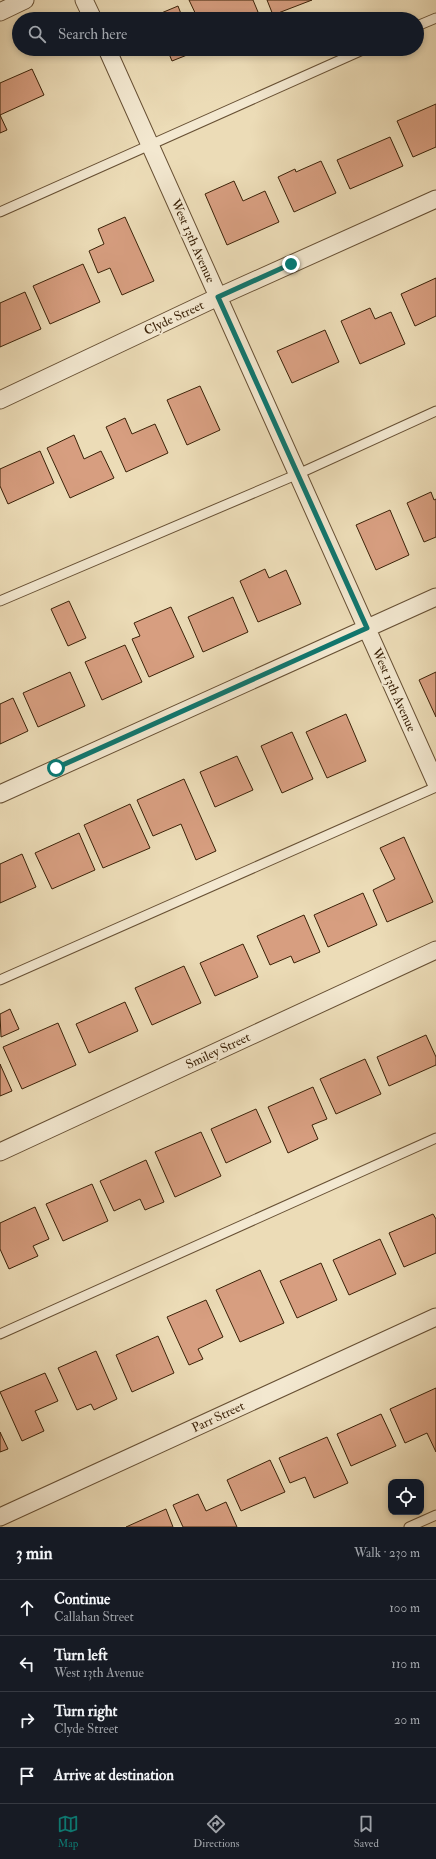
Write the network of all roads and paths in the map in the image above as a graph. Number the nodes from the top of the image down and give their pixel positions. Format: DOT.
graph roads {
  1 [pos="25,0"];
  2 [pos="84,0"];
  3 [pos="0,12"];
  4 [pos="90,12"];
  5 [pos="436,18"];
  6 [pos="424,23"];
  7 [pos="109,56"];
  8 [pos="350,56"];
  9 [pos="150,145"];
  10 [pos="436,199"];
  11 [pos="0,212"];
  12 [pos="218,297"];
  13 [pos="0,400"];
  14 [pos="436,411"];
  15 [pos="298,474"];
  16 [pos="436,597"];
  17 [pos="0,601"];
  18 [pos="367,628"];
  19 [pos="436,783"];
  20 [pos="436,787"];
  21 [pos="0,794"];
  22 [pos="436,950"];
  23 [pos="0,980"];
  24 [pos="436,1138"];
  25 [pos="0,1152"];
  26 [pos="436,1317"];
  27 [pos="0,1334"];
  28 [pos="436,1515"];
  29 [pos="0,1517"];
  30 [pos="409,1527"];
  1 -- 3 [label="street"];
  2 -- 4 [label="street"];
  5 -- 6 [label="lane"];
  7 -- 9 [label="street, West 13th Avenue"];
  8 -- 9 [label="lane"];
  9 -- 11 [label="lane"];
  9 -- 12 [label="street, West 13th Avenue"];
  10 -- 12 [label="street, Clyde Street"];
  12 -- 13 [label="street, Clyde Street"];
  12 -- 15 [label="street, West 13th Avenue"];
  14 -- 15 [label="lane"];
  15 -- 17 [label="lane"];
  15 -- 18 [label="street, West 13th Avenue"];
  16 -- 18 [label="street"];
  18 -- 19 [label="street, West 13th Avenue"];
  18 -- 21 [label="street"];
  20 -- 23 [label="lane"];
  22 -- 25 [label="street, Smiley Street"];
  24 -- 27 [label="lane"];
  26 -- 29 [label="street, Parr Street"];
  28 -- 30 [label="lane"];
}
